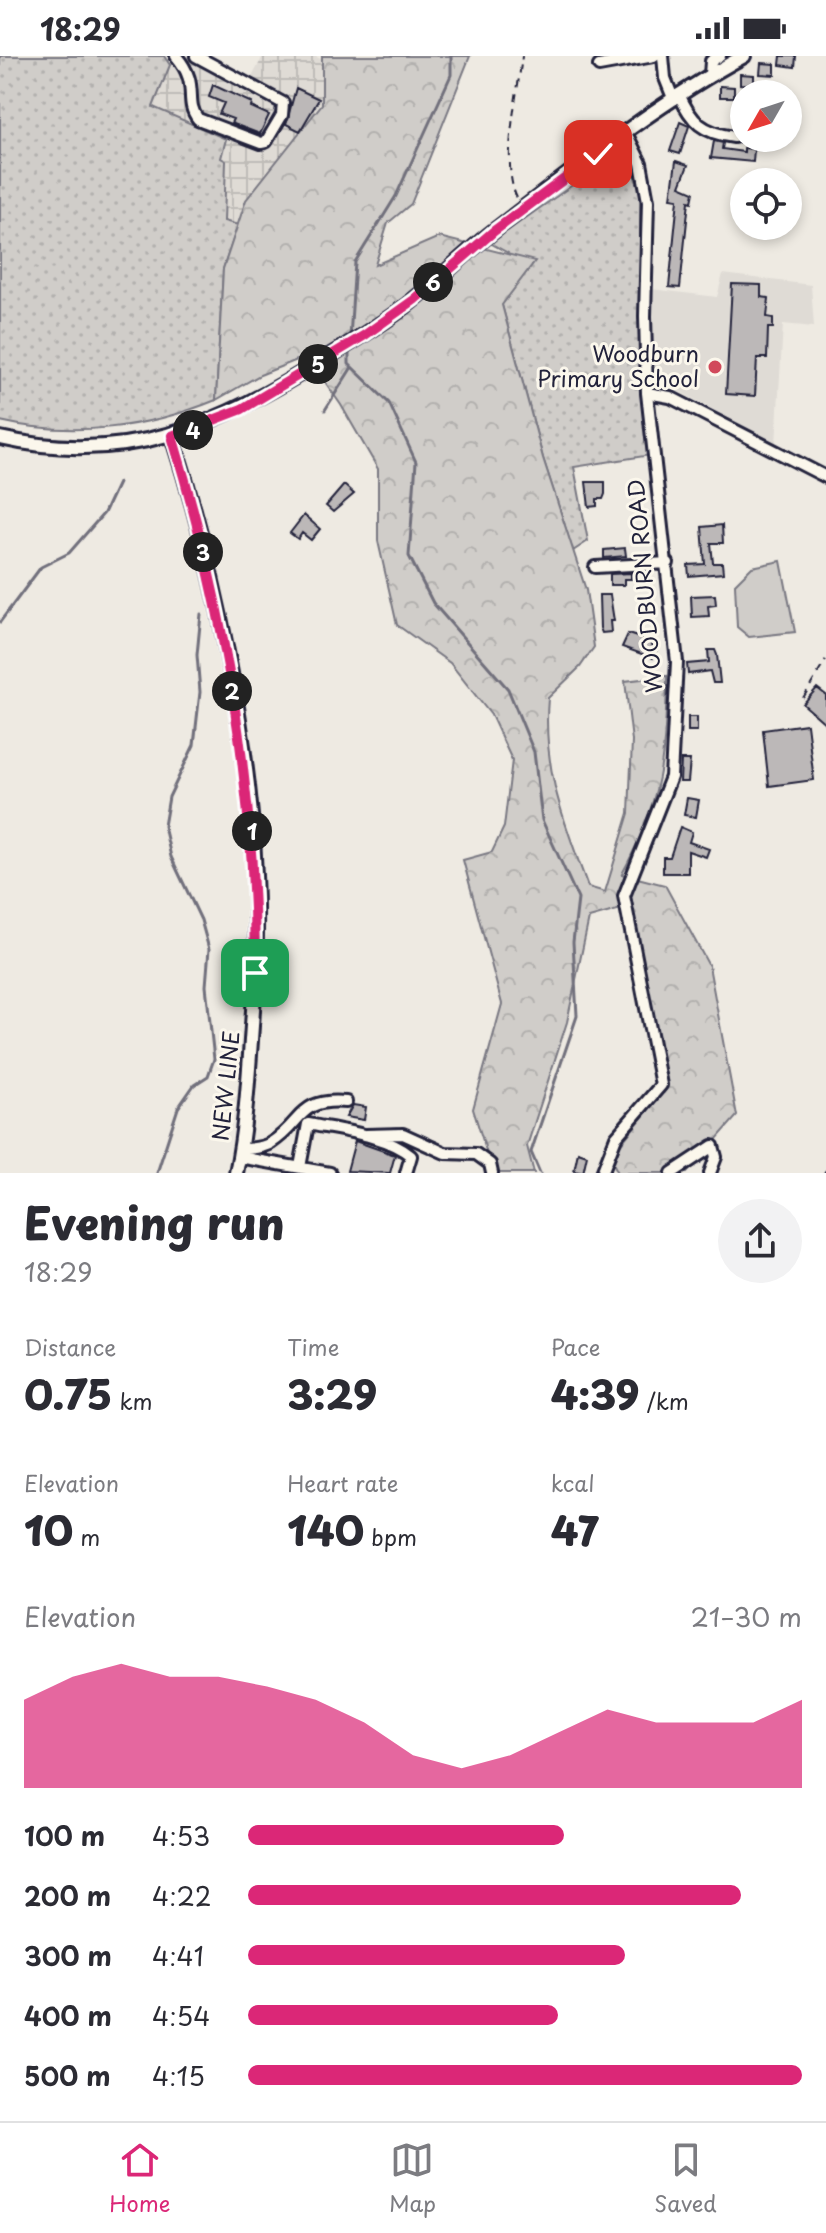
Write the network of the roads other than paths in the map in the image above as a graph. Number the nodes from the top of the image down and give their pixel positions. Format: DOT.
graph roads {
  1 [pos="176,56"];
  2 [pos="196,56"];
  3 [pos="654,56"];
  4 [pos="663,56"];
  5 [pos="720,56"];
  6 [pos="744,56"];
  7 [pos="599,66"];
  8 [pos="710,75"];
  9 [pos="676,96"];
  10 [pos="626,133"];
  11 [pos="730,136"];
  12 [pos="647,393"];
  13 [pos="172,436"];
  14 [pos="0,438"];
  15 [pos="826,477"];
  16 [pos="668,563"];
  17 [pos="595,567"];
  18 [pos="346,1102"];
  19 [pos="366,1135"];
  20 [pos="239,1153"];
  21 [pos="300,1167"];
  22 [pos="606,1171"];
  23 [pos="236,1173"];
  24 [pos="330,1173"];
  25 [pos="406,1173"];
  26 [pos="492,1173"];
  27 [pos="672,1173"];
  28 [pos="710,1173"];
  1 -- 2 [label="street"];
  3 -- 7 [label="street"];
  4 -- 9 [label="street"];
  5 -- 8 [label="street"];
  6 -- 8 [label="main road"];
  8 -- 9 [label="main road"];
  9 -- 10 [label="main road"];
  9 -- 11 [label="street"];
  10 -- 12 [label="street, WOODBURN ROAD"];
  10 -- 13 [label="main road"];
  12 -- 15 [label="street"];
  12 -- 16 [label="street, WOODBURN ROAD"];
  13 -- 14 [label="main road"];
  13 -- 20 [label="main road, NEW LINE"];
  16 -- 17 [label="street"];
  16 -- 22 [label="street, WOODBURN ROAD"];
  18 -- 20 [label="street"];
  19 -- 21 [label="street"];
  19 -- 25 [label="street"];
  19 -- 26 [label="street"];
  20 -- 21 [label="street"];
  20 -- 23 [label="main road, NEW LINE"];
  21 -- 24 [label="street"];
  27 -- 28 [label="street"];
}
